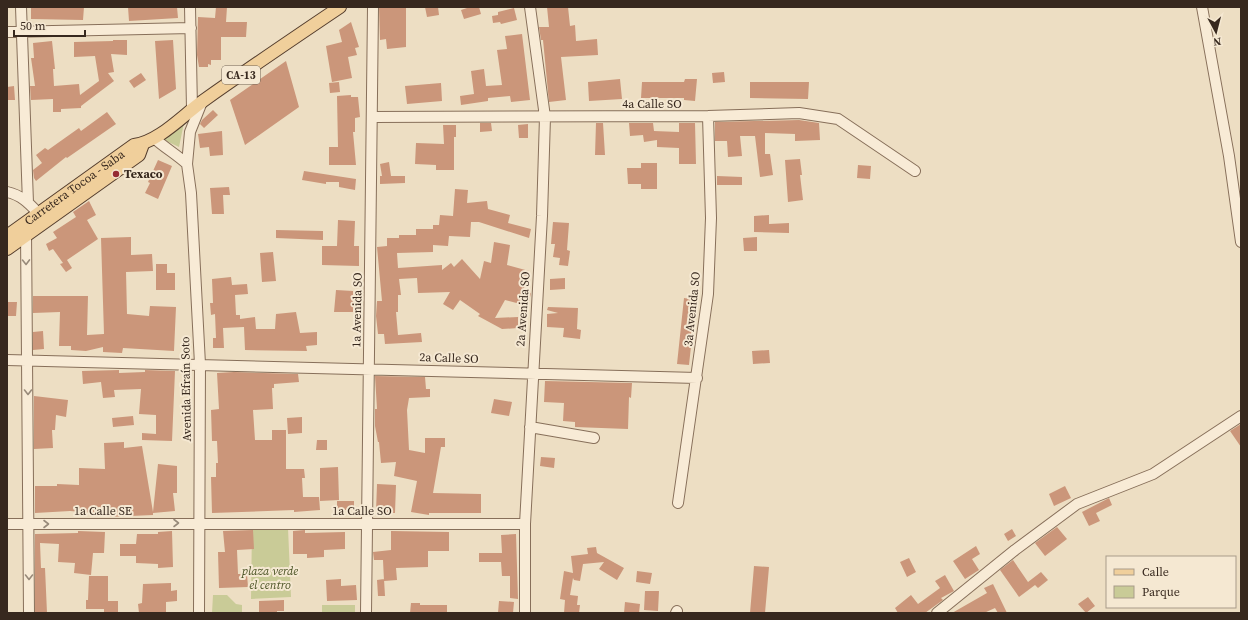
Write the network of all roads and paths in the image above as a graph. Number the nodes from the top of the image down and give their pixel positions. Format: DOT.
graph roads {
  1 [pos="21,7"];
  2 [pos="190,7"];
  3 [pos="340,7"];
  4 [pos="373,7"];
  5 [pos="530,7"];
  6 [pos="1202,7"];
  7 [pos="191,28"];
  8 [pos="21,31"];
  9 [pos="7,32"];
  10 [pos="203,101"];
  11 [pos="192,109"];
  12 [pos="708,116"];
  13 [pos="372,117"];
  14 [pos="545,117"];
  15 [pos="148,141"];
  16 [pos="187,164"];
  17 [pos="915,172"];
  18 [pos="7,192"];
  19 [pos="28,203"];
  20 [pos="38,213"];
  21 [pos="26,223"];
  22 [pos="7,236"];
  23 [pos="26,236"];
  24 [pos="1241,242"];
  25 [pos="7,249"];
  26 [pos="7,360"];
  27 [pos="28,360"];
  28 [pos="200,364"];
  29 [pos="369,369"];
  30 [pos="532,373"];
  31 [pos="697,378"];
  32 [pos="1241,416"];
  33 [pos="530,427"];
  34 [pos="594,438"];
  35 [pos="678,503"];
  36 [pos="200,523"];
  37 [pos="7,524"];
  38 [pos="29,524"];
  39 [pos="367,524"];
  40 [pos="525,524"];
  41 [pos="29,613"];
  42 [pos="199,613"];
  43 [pos="366,613"];
  44 [pos="525,613"];
  45 [pos="937,613"];
  1 -- 8 [label="street"];
  2 -- 7 [label="street"];
  3 -- 10 [label="main road, Carretera Tocoa - Saba / CA-13"];
  4 -- 13 [label="street, 1a Avenida SO"];
  5 -- 14 [label="street, 2a Avenida SO"];
  6 -- 24 [label="street"];
  7 -- 8 [label="street"];
  7 -- 11 [label="street"];
  8 -- 9 [label="street"];
  8 -- 19 [label="street"];
  10 -- 11 [label="main road, Carretera Tocoa - Saba / CA-13"];
  10 -- 16 [label="street, Avenida Efraín Soto"];
  11 -- 15 [label="main road, Carretera Tocoa - Saba / CA-13"];
  12 -- 14 [label="street, 4a Calle SO"];
  12 -- 17 [label="street, 4a Calle SO"];
  12 -- 31 [label="street, 3a Avenida SO"];
  13 -- 14 [label="street, 4a Calle SO"];
  13 -- 29 [label="street, 1a Avenida SO"];
  14 -- 30 [label="street, 2a Avenida SO"];
  15 -- 16 [label="street"];
  15 -- 20 [label="main road, Carretera Tocoa - Saba / CA-13"];
  15 -- 23 [label="main road, Carretera Tocoa - Saba / CA-13"];
  16 -- 28 [label="street, Avenida Efraín Soto"];
  18 -- 19 [label="street"];
  19 -- 20 [label="street"];
  20 -- 21 [label="main road, Carretera Tocoa - Saba / CA-13"];
  21 -- 22 [label="main road, Carretera Tocoa - Saba / CA-13"];
  21 -- 23 [label="street"];
  23 -- 25 [label="main road, Carretera Tocoa - Saba / CA-13"];
  23 -- 27 [label="street, one-way"];
  26 -- 27 [label="street, 2a Calle SO"];
  27 -- 28 [label="street, 2a Calle SO"];
  27 -- 38 [label="street, one-way"];
  28 -- 29 [label="street, 2a Calle SO"];
  28 -- 36 [label="street, Avenida Efraín Soto"];
  29 -- 30 [label="street, 2a Calle SO"];
  29 -- 39 [label="street, 1a Avenida SO"];
  30 -- 31 [label="street, 2a Calle SO"];
  30 -- 33 [label="street, 2a Avenida SO"];
  31 -- 35 [label="street, 3a Avenida SO"];
  32 -- 45 [label="street"];
  33 -- 34 [label="street"];
  33 -- 40 [label="street, 2a Avenida SO"];
  38 -- 36 [label="street, 1a Calle SE, one-way"];
  36 -- 39 [label="street, 1a Calle SO"];
  36 -- 42 [label="street, Avenida Efraín Soto"];
  37 -- 38 [label="street, 1a Calle SE"];
  38 -- 41 [label="street, one-way"];
  39 -- 40 [label="street, 1a Calle SO"];
  39 -- 43 [label="street, 1a Avenida SO"];
  40 -- 44 [label="street, 2a Avenida SO"];
}
